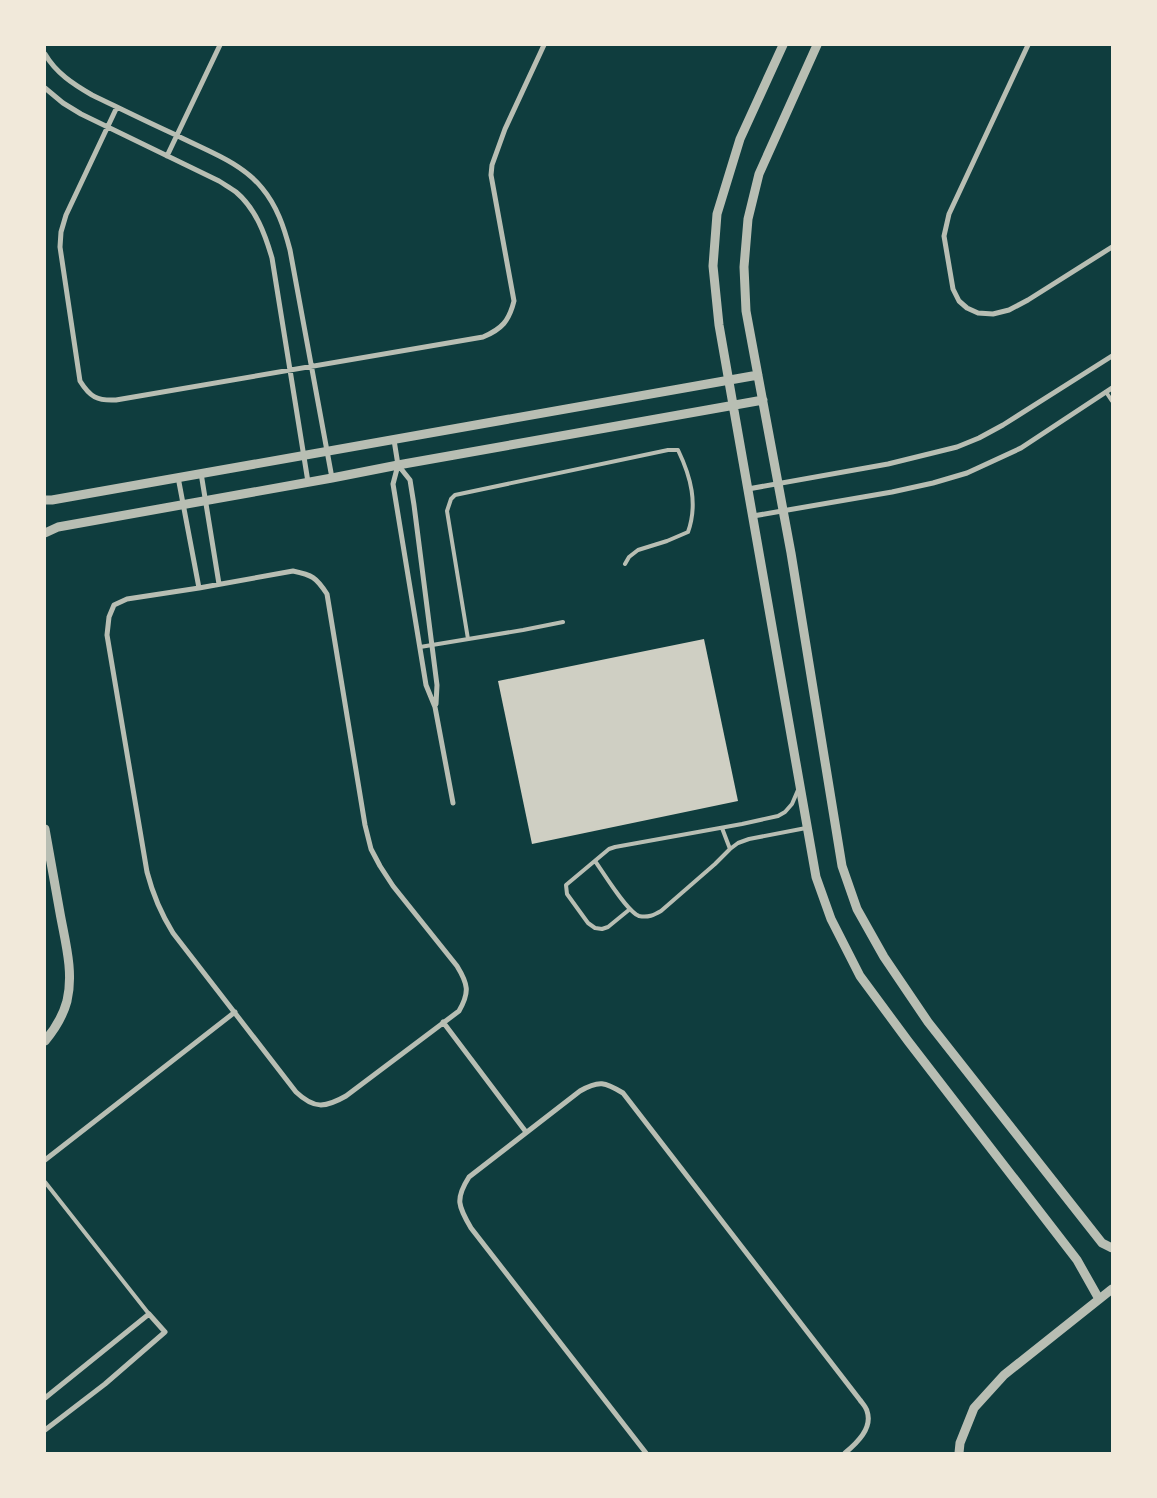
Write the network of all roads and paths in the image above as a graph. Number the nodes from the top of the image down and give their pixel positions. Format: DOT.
graph roads {
  1 [pos="220,45"];
  2 [pos="544,45"];
  3 [pos="783,45"];
  4 [pos="817,45"];
  5 [pos="1028,45"];
  6 [pos="45,54"];
  7 [pos="45,88"];
  8 [pos="117,107"];
  9 [pos="108,126"];
  10 [pos="177,136"];
  11 [pos="167,156"];
  12 [pos="1112,247"];
  13 [pos="1112,356"];
  14 [pos="311,366"];
  15 [pos="290,370"];
  16 [pos="758,375"];
  17 [pos="729,380"];
  18 [pos="1112,388"];
  19 [pos="1106,392"];
  20 [pos="763,400"];
  21 [pos="1112,401"];
  22 [pos="733,406"];
  23 [pos="394,440"];
  24 [pos="327,451"];
  25 [pos="304,455"];
  26 [pos="398,465"];
  27 [pos="201,473"];
  28 [pos="178,478"];
  29 [pos="332,478"];
  30 [pos="308,482"];
  31 [pos="778,484"];
  32 [pos="748,489"];
  33 [pos="45,500"];
  34 [pos="206,501"];
  35 [pos="183,505"];
  36 [pos="783,511"];
  37 [pos="753,516"];
  38 [pos="45,532"];
  39 [pos="625,564"];
  40 [pos="219,584"];
  41 [pos="200,588"];
  42 [pos="563,622"];
  43 [pos="468,639"];
  44 [pos="432,645"];
  45 [pos="420,647"];
  46 [pos="435,707"];
  47 [pos="800,786"];
  48 [pos="453,803"];
  49 [pos="722,828"];
  50 [pos="808,828"];
  51 [pos="45,829"];
  52 [pos="730,849"];
  53 [pos="45,861"];
  54 [pos="595,861"];
  55 [pos="53,872"];
  56 [pos="630,909"];
  57 [pos="235,1012"];
  58 [pos="443,1022"];
  59 [pos="45,1041"];
  60 [pos="526,1132"];
  61 [pos="45,1160"];
  62 [pos="45,1182"];
  63 [pos="1112,1248"];
  64 [pos="1112,1289"];
  65 [pos="1098,1299"];
  66 [pos="149,1314"];
  67 [pos="45,1398"];
  68 [pos="45,1430"];
  69 [pos="646,1453"];
  70 [pos="845,1453"];
  71 [pos="959,1453"];
  1 -- 10 [label="street"];
  2 -- 14 [label="street"];
  3 -- 17 [label="street"];
  4 -- 16 [label="street"];
  5 -- 12 [label="street"];
  6 -- 8 [label="street"];
  7 -- 9 [label="street"];
  8 -- 9 [label="street"];
  8 -- 10 [label="street"];
  9 -- 11 [label="street"];
  9 -- 15 [label="street"];
  10 -- 11 [label="street"];
  10 -- 14 [label="street"];
  11 -- 15 [label="street"];
  13 -- 31 [label="street"];
  14 -- 15 [label="street"];
  14 -- 24 [label="street"];
  15 -- 25 [label="street"];
  16 -- 17 [label="street"];
  16 -- 20 [label="street"];
  17 -- 22 [label="street"];
  17 -- 23 [label="street"];
  18 -- 19 [label="street"];
  19 -- 21 [label="lane"];
  19 -- 36 [label="street"];
  20 -- 22 [label="street"];
  20 -- 31 [label="street"];
  22 -- 26 [label="street"];
  22 -- 32 [label="street"];
  23 -- 24 [label="street"];
  23 -- 26 [label="street"];
  24 -- 25 [label="street"];
  24 -- 29 [label="street"];
  25 -- 27 [label="street"];
  25 -- 30 [label="street"];
  26 -- 29 [label="street"];
  26 -- 44 [label="street"];
  26 -- 45 [label="street"];
  27 -- 28 [label="street"];
  27 -- 34 [label="street"];
  28 -- 33 [label="street"];
  28 -- 35 [label="street"];
  29 -- 30 [label="street"];
  30 -- 34 [label="street"];
  31 -- 32 [label="street"];
  31 -- 36 [label="street"];
  32 -- 37 [label="street"];
  34 -- 35 [label="street"];
  34 -- 40 [label="street"];
  35 -- 38 [label="street"];
  35 -- 41 [label="street"];
  36 -- 37 [label="street"];
  36 -- 63 [label="street"];
  37 -- 47 [label="street"];
  39 -- 43 [label="lane"];
  40 -- 41 [label="street"];
  40 -- 58 [label="street"];
  41 -- 57 [label="street"];
  42 -- 43 [label="lane"];
  43 -- 44 [label="lane"];
  44 -- 45 [label="lane"];
  44 -- 46 [label="street"];
  45 -- 46 [label="street"];
  46 -- 48 [label="street"];
  47 -- 49 [label="lane"];
  47 -- 50 [label="street"];
  49 -- 52 [label="lane"];
  49 -- 54 [label="lane"];
  50 -- 52 [label="lane"];
  50 -- 65 [label="street"];
  51 -- 55 [label="street"];
  52 -- 56 [label="lane"];
  53 -- 55 [label="lane"];
  54 -- 56 [label="lane"];
  54 -- 56 [label="lane"];
  55 -- 59 [label="street"];
  57 -- 58 [label="street"];
  57 -- 61 [label="street"];
  58 -- 60 [label="street"];
  60 -- 69 [label="street"];
  60 -- 70 [label="street"];
  62 -- 66 [label="lane"];
  64 -- 65 [label="street"];
  65 -- 71 [label="street"];
  66 -- 67 [label="street"];
  66 -- 68 [label="street"];
}
